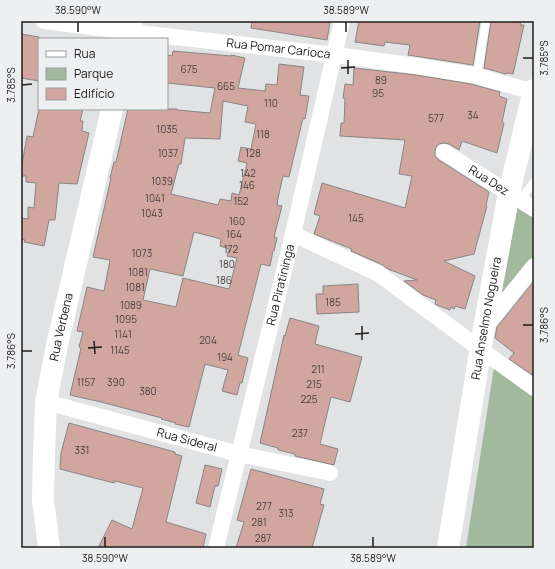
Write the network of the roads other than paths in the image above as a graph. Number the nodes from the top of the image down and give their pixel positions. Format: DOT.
graph roads {
  1 [pos="44,21"];
  2 [pos="342,21"];
  3 [pos="486,21"];
  4 [pos="130,31"];
  5 [pos="335,55"];
  6 [pos="477,76"];
  7 [pos="534,91"];
  8 [pos="112,110"];
  9 [pos="444,152"];
  10 [pos="534,182"];
  11 [pos="514,197"];
  12 [pos="534,209"];
  13 [pos="293,234"];
  14 [pos="534,266"];
  15 [pos="482,339"];
  16 [pos="534,388"];
  17 [pos="46,402"];
  18 [pos="239,454"];
  19 [pos="330,473"];
  20 [pos="49,548"];
  21 [pos="216,548"];
  22 [pos="448,548"];
  1 -- 4 [label="street, Rua Pomar Carioca"];
  2 -- 5 [label="street, Rua Piratininga"];
  3 -- 6 [label="lane"];
  4 -- 5 [label="street, Rua Pomar Carioca"];
  5 -- 6 [label="street, Rua Pomar Carioca"];
  5 -- 13 [label="street, Rua Piratininga"];
  6 -- 7 [label="street, Rua Pomar Carioca"];
  7 -- 11 [label="main road, Rua Anselmo Nogueira"];
  8 -- 17 [label="main road, Rua Verbena"];
  9 -- 11 [label="street, Rua Dez"];
  10 -- 11 [label="lane"];
  11 -- 12 [label="street, Rua Dez"];
  11 -- 15 [label="main road, Rua Anselmo Nogueira"];
  13 -- 15 [label="street"];
  13 -- 18 [label="street, Rua Piratininga"];
  14 -- 15 [label="street"];
  15 -- 16 [label="street"];
  15 -- 22 [label="main road, Rua Anselmo Nogueira"];
  17 -- 18 [label="street, Rua Sideral"];
  17 -- 20 [label="main road, Rua Verbena"];
  18 -- 19 [label="street, Rua Sideral"];
  18 -- 21 [label="street, Rua Piratininga"];
}
